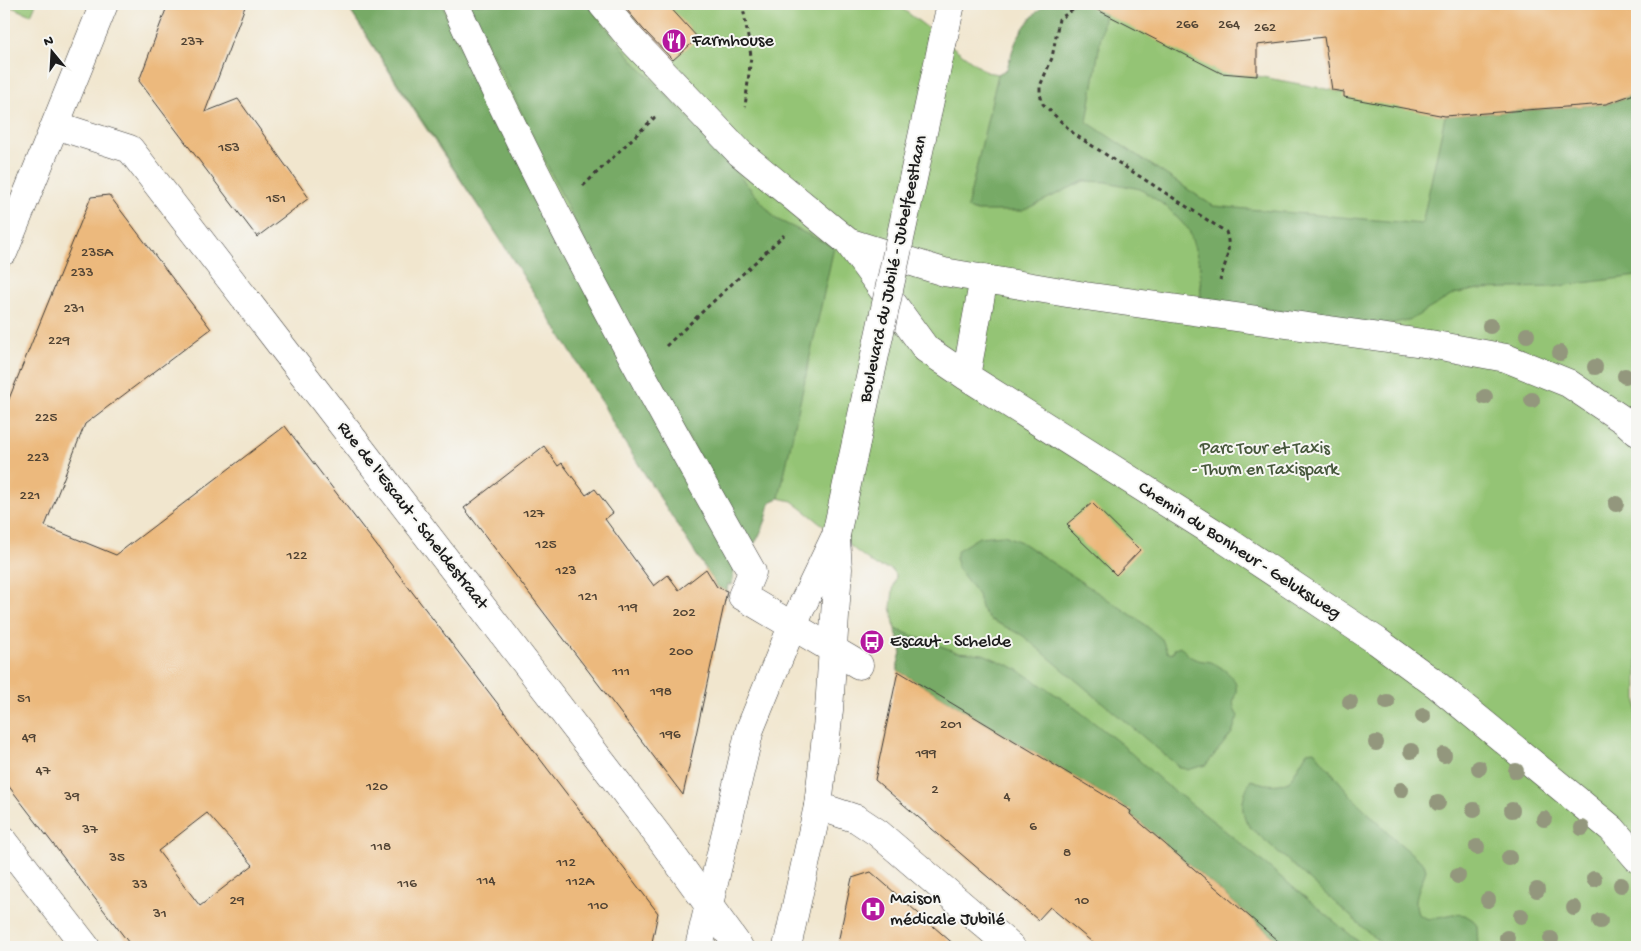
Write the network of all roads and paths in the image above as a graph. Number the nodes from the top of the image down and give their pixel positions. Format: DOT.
graph roads {
  1 [pos="104,4"];
  2 [pos="455,4"];
  3 [pos="602,4"];
  4 [pos="951,4"];
  5 [pos="1077,4"];
  6 [pos="744,5"];
  7 [pos="682,92"];
  8 [pos="55,126"];
  9 [pos="740,152"];
  10 [pos="810,211"];
  11 [pos="555,212"];
  12 [pos="848,242"];
  13 [pos="4,251"];
  14 [pos="984,278"];
  15 [pos="1213,315"];
  16 [pos="640,370"];
  17 [pos="966,376"];
  18 [pos="1637,432"];
  19 [pos="836,535"];
  20 [pos="793,626"];
  21 [pos="833,650"];
  22 [pos="859,664"];
  23 [pos="818,806"];
  24 [pos="4,841"];
  25 [pos="1637,858"];
  26 [pos="709,906"];
  27 [pos="86,947"];
  28 [pos="699,947"];
  29 [pos="739,947"];
  30 [pos="787,947"];
  31 [pos="1011,947"];
  1 -- 8 [label="street"];
  2 -- 11 [label="street"];
  3 -- 7 [label="street"];
  4 -- 19 [label="street, Boulevard du Jubilé - Jubelfeestlaan, bridge"];
  5 -- 15 [label="path"];
  6 -- 9 [label="path"];
  7 -- 9 [label="street"];
  7 -- 11 [label="path"];
  8 -- 13 [label="street"];
  8 -- 26 [label="street, Rue de l'Escaut - Scheldestraat"];
  9 -- 10 [label="street"];
  10 -- 12 [label="street"];
  10 -- 16 [label="path"];
  11 -- 16 [label="street"];
  12 -- 14 [label="street"];
  12 -- 17 [label="street, Chemin du Bonheur - Geluksweg"];
  14 -- 15 [label="street"];
  14 -- 17 [label="street"];
  15 -- 18 [label="street"];
  16 -- 20 [label="street"];
  17 -- 25 [label="street, Chemin du Bonheur - Geluksweg"];
  19 -- 20 [label="street, Boulevard du Jubilé - Jubelfeestlaan"];
  19 -- 21 [label="street, Boulevard du Jubilé - Jubelfeestlaan"];
  20 -- 21 [label="street"];
  20 -- 26 [label="street, Boulevard du Jubilé - Jubelfeestlaan"];
  21 -- 22 [label="street"];
  21 -- 23 [label="street, Boulevard du Jubilé - Jubelfeestlaan"];
  23 -- 30 [label="street, Boulevard du Jubilé - Jubelfeestlaan"];
  23 -- 31 [label="street"];
  24 -- 27 [label="street"];
  26 -- 28 [label="street, Boulevard du Jubilé - Jubelfeestlaan"];
  26 -- 29 [label="street, Rue de l'Escaut - Scheldestraat"];
}
